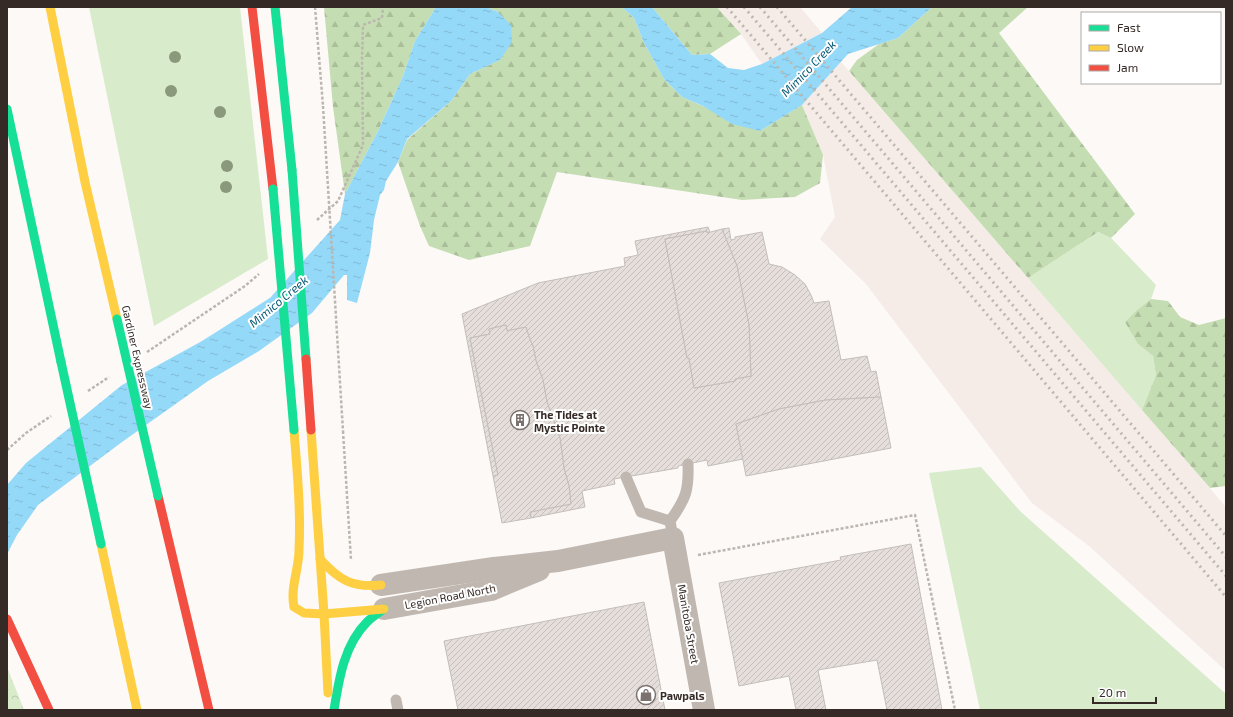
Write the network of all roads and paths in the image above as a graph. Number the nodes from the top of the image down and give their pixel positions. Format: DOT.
graph roads {
  1 [pos="50,7"];
  2 [pos="252,7"];
  3 [pos="275,7"];
  4 [pos="315,7"];
  5 [pos="383,7"];
  6 [pos="7,109"];
  7 [pos="315,222"];
  8 [pos="263,270"];
  9 [pos="142,355"];
  10 [pos="110,377"];
  11 [pos="84,394"];
  12 [pos="52,416"];
  13 [pos="7,450"];
  14 [pos="688,464"];
  15 [pos="626,477"];
  16 [pos="672,529"];
  17 [pos="698,555"];
  18 [pos="320,560"];
  19 [pos="558,561"];
  20 [pos="351,566"];
  21 [pos="381,585"];
  22 [pos="384,609"];
  23 [pos="324,614"];
  24 [pos="7,619"];
  25 [pos="49,710"];
  26 [pos="137,710"];
  27 [pos="209,710"];
  28 [pos="329,710"];
  29 [pos="334,710"];
  30 [pos="704,710"];
  31 [pos="955,710"];
  1 -- 27 [label="main road, Gardiner Expressway, bridge"];
  2 -- 23 [label="main road, bridge"];
  3 -- 18 [label="main road, bridge"];
  4 -- 20 [label="path, bridge"];
  5 -- 7 [label="path"];
  6 -- 26 [label="main road, bridge"];
  8 -- 9 [label="path"];
  10 -- 11 [label="path"];
  12 -- 13 [label="path"];
  14 -- 16 [label="lane"];
  15 -- 16 [label="lane"];
  16 -- 19 [label="street, Legion Road North"];
  16 -- 30 [label="street, Manitoba Street"];
  17 -- 31 [label="path"];
  18 -- 21 [label="main road"];
  18 -- 23 [label="main road"];
  19 -- 21 [label="street, Legion Road North"];
  19 -- 22 [label="street, Legion Road North"];
  22 -- 23 [label="main road"];
  22 -- 29 [label="main road"];
  23 -- 28 [label="main road"];
  24 -- 25 [label="main road"];
}
